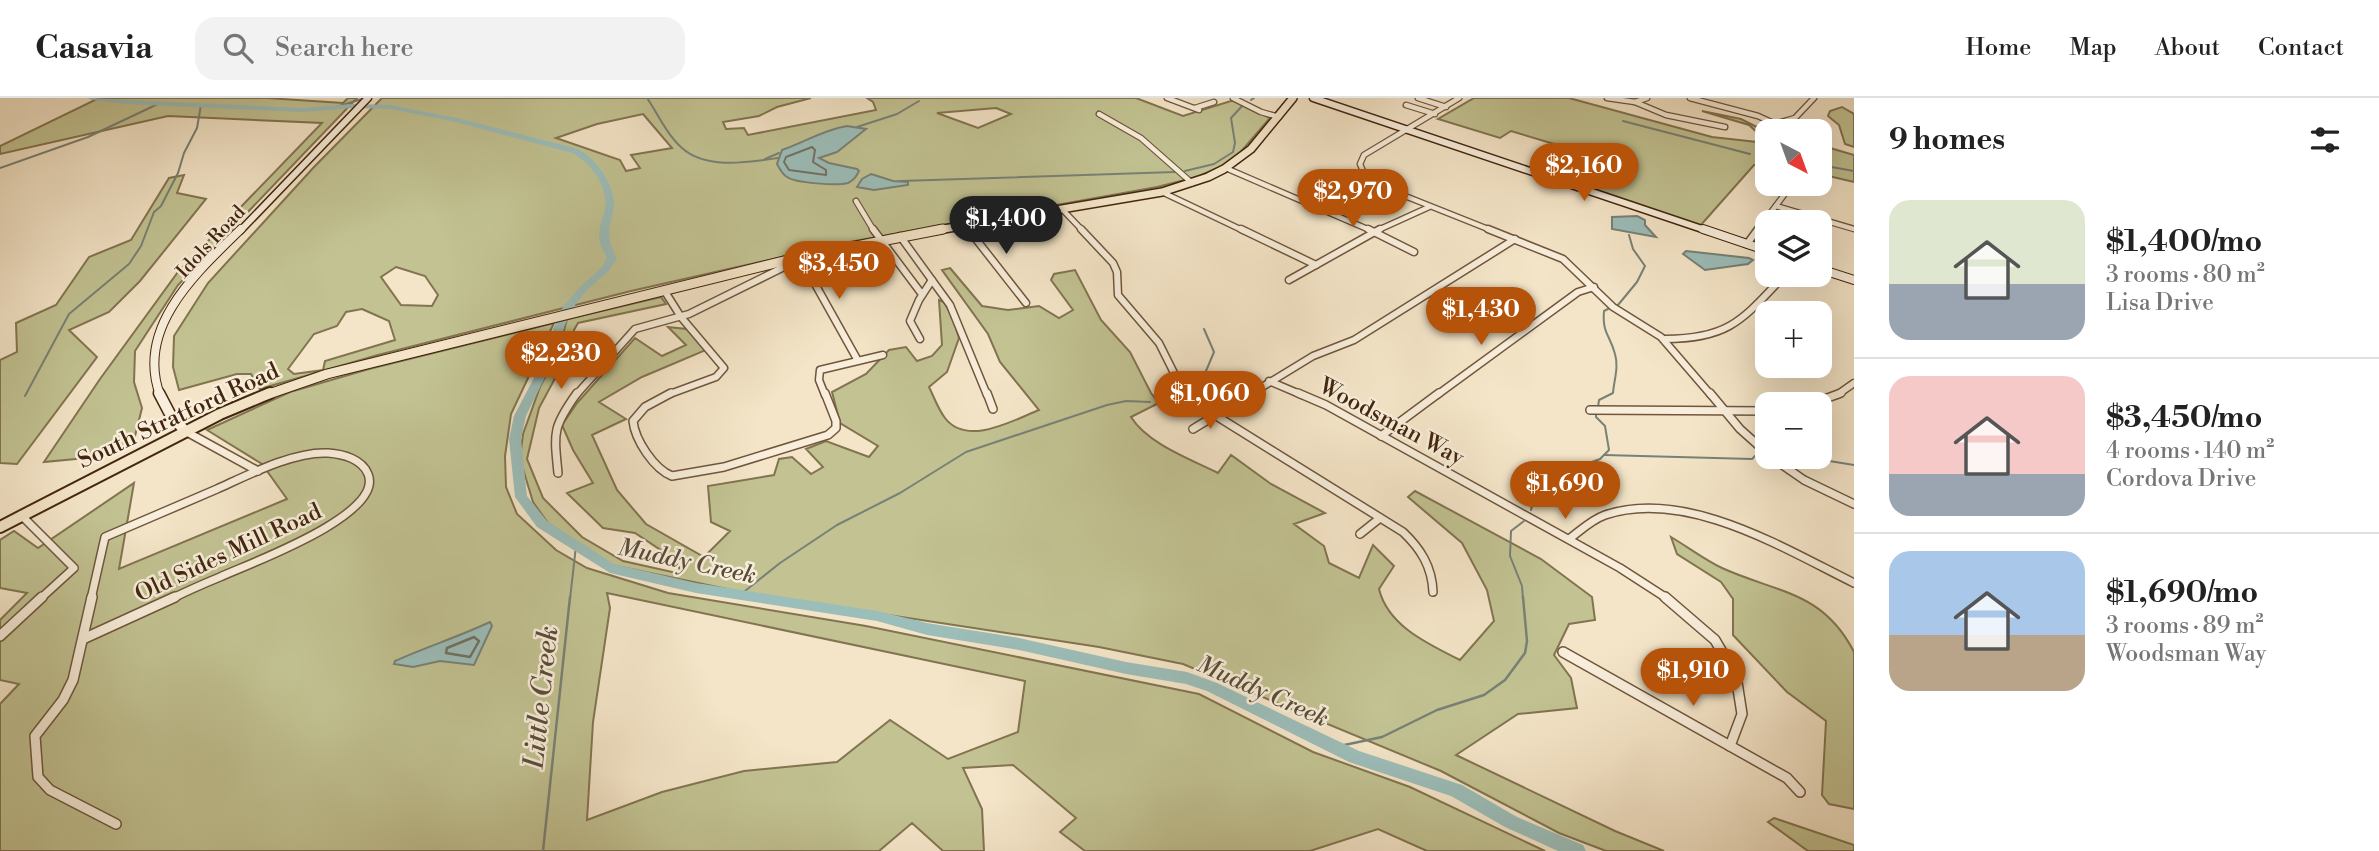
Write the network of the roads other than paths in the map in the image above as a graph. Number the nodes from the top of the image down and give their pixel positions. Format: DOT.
graph roads {
  1 [pos="368,98"];
  2 [pos="1167,98"];
  3 [pos="1233,98"];
  4 [pos="1293,98"];
  5 [pos="1306,98"];
  6 [pos="1313,98"];
  7 [pos="1418,98"];
  8 [pos="1459,98"];
  9 [pos="1606,98"];
  10 [pos="1647,98"];
  11 [pos="1690,98"];
  12 [pos="1814,98"];
  13 [pos="1176,99"];
  14 [pos="1214,102"];
  15 [pos="1635,102"];
  16 [pos="1406,105"];
  17 [pos="1446,107"];
  18 [pos="1099,114"];
  19 [pos="1435,114"];
  20 [pos="1279,117"];
  21 [pos="1764,119"];
  22 [pos="1792,119"];
  23 [pos="1377,120"];
  24 [pos="1725,127"];
  25 [pos="1409,130"];
  26 [pos="1228,169"];
  27 [pos="1192,183"];
  28 [pos="1162,192"];
  29 [pos="1783,196"];
  30 [pos="856,201"];
  31 [pos="1429,206"];
  32 [pos="1776,206"];
  33 [pos="1062,209"];
  34 [pos="965,226"];
  35 [pos="1854,229"];
  36 [pos="1374,232"];
  37 [pos="900,236"];
  38 [pos="1516,239"];
  39 [pos="879,240"];
  40 [pos="1748,244"];
  41 [pos="1755,246"];
  42 [pos="1414,252"];
  43 [pos="800,257"];
  44 [pos="1316,265"];
  45 [pos="782,268"];
  46 [pos="1832,273"];
  47 [pos="932,280"];
  48 [pos="1289,280"];
  49 [pos="1854,281"];
  50 [pos="1594,287"];
  51 [pos="1773,287"];
  52 [pos="664,290"];
  53 [pos="921,293"];
  54 [pos="1026,303"];
  55 [pos="681,317"];
  56 [pos="920,339"];
  57 [pos="1665,340"];
  58 [pos="883,355"];
  59 [pos="857,359"];
  60 [pos="1269,381"];
  61 [pos="1854,383"];
  62 [pos="1832,397"];
  63 [pos="993,409"];
  64 [pos="1590,410"];
  65 [pos="1725,411"];
  66 [pos="1755,411"];
  67 [pos="1213,416"];
  68 [pos="1193,429"];
  69 [pos="185,431"];
  70 [pos="1381,436"];
  71 [pos="1755,445"];
  72 [pos="1789,469"];
  73 [pos="258,471"];
  74 [pos="558,473"];
  75 [pos="1854,504"];
  76 [pos="20,515"];
  77 [pos="1380,518"];
  78 [pos="0,527"];
  79 [pos="1360,534"];
  80 [pos="1569,539"];
  81 [pos="1854,583"];
  82 [pos="1433,592"];
  83 [pos="0,636"];
  84 [pos="83,639"];
  85 [pos="1563,652"];
  86 [pos="1730,746"];
  87 [pos="1800,792"];
  88 [pos="116,824"];
  1 -- 69 [label="main road, Idols Road"];
  2 -- 13 [label="street"];
  3 -- 20 [label="street"];
  4 -- 20 [label="main road, South Stratford Road"];
  5 -- 23 [label="main road"];
  6 -- 23 [label="main road"];
  7 -- 17 [label="street"];
  8 -- 17 [label="street"];
  9 -- 15 [label="street"];
  10 -- 15 [label="street"];
  11 -- 21 [label="street"];
  12 -- 22 [label="street"];
  13 -- 14 [label="street"];
  15 -- 24 [label="street"];
  16 -- 19 [label="street"];
  17 -- 19 [label="street"];
  18 -- 27 [label="street"];
  19 -- 25 [label="street"];
  20 -- 26 [label="main road, South Stratford Road"];
  23 -- 25 [label="main road"];
  25 -- 31 [label="street"];
  25 -- 40 [label="main road"];
  26 -- 27 [label="main road, South Stratford Road"];
  26 -- 36 [label="street"];
  27 -- 28 [label="main road, South Stratford Road"];
  28 -- 33 [label="main road, South Stratford Road"];
  28 -- 44 [label="street"];
  29 -- 32 [label="street"];
  30 -- 39 [label="street"];
  31 -- 36 [label="street"];
  31 -- 38 [label="street"];
  32 -- 35 [label="street"];
  32 -- 40 [label="street"];
  33 -- 34 [label="main road, South Stratford Road"];
  33 -- 67 [label="street"];
  34 -- 37 [label="main road, South Stratford Road"];
  34 -- 54 [label="street"];
  36 -- 42 [label="street"];
  36 -- 44 [label="street"];
  37 -- 39 [label="main road, South Stratford Road"];
  37 -- 47 [label="street"];
  38 -- 50 [label="street"];
  38 -- 60 [label="street"];
  39 -- 43 [label="main road, South Stratford Road"];
  39 -- 53 [label="street"];
  40 -- 41 [label="main road"];
  43 -- 52 [label="main road, South Stratford Road"];
  43 -- 59 [label="street"];
  44 -- 48 [label="street"];
  45 -- 55 [label="street"];
  46 -- 49 [label="main road"];
  47 -- 53 [label="street"];
  47 -- 63 [label="street"];
  50 -- 57 [label="street"];
  50 -- 70 [label="street"];
  51 -- 57 [label="street"];
  52 -- 55 [label="street"];
  52 -- 69 [label="main road, South Stratford Road"];
  53 -- 56 [label="street"];
  55 -- 59 [label="street"];
  55 -- 74 [label="street"];
  57 -- 65 [label="street"];
  58 -- 59 [label="street"];
  60 -- 67 [label="street"];
  60 -- 70 [label="street, Woodsman Way"];
  61 -- 62 [label="street"];
  64 -- 65 [label="street"];
  65 -- 66 [label="street"];
  65 -- 71 [label="street"];
  67 -- 68 [label="street"];
  67 -- 77 [label="street"];
  69 -- 73 [label="street"];
  69 -- 76 [label="main road, South Stratford Road"];
  70 -- 80 [label="street, Woodsman Way"];
  72 -- 75 [label="street"];
  73 -- 84 [label="street, Old Sides Mill Road"];
  73 -- 84 [label="street, Old Sides Mill Road"];
  76 -- 78 [label="main road, South Stratford Road"];
  76 -- 83 [label="street"];
  77 -- 79 [label="street"];
  77 -- 82 [label="street"];
  80 -- 81 [label="street"];
  80 -- 86 [label="street, Woodsman Way"];
  84 -- 88 [label="street"];
  85 -- 86 [label="street"];
  86 -- 87 [label="street"];
}
